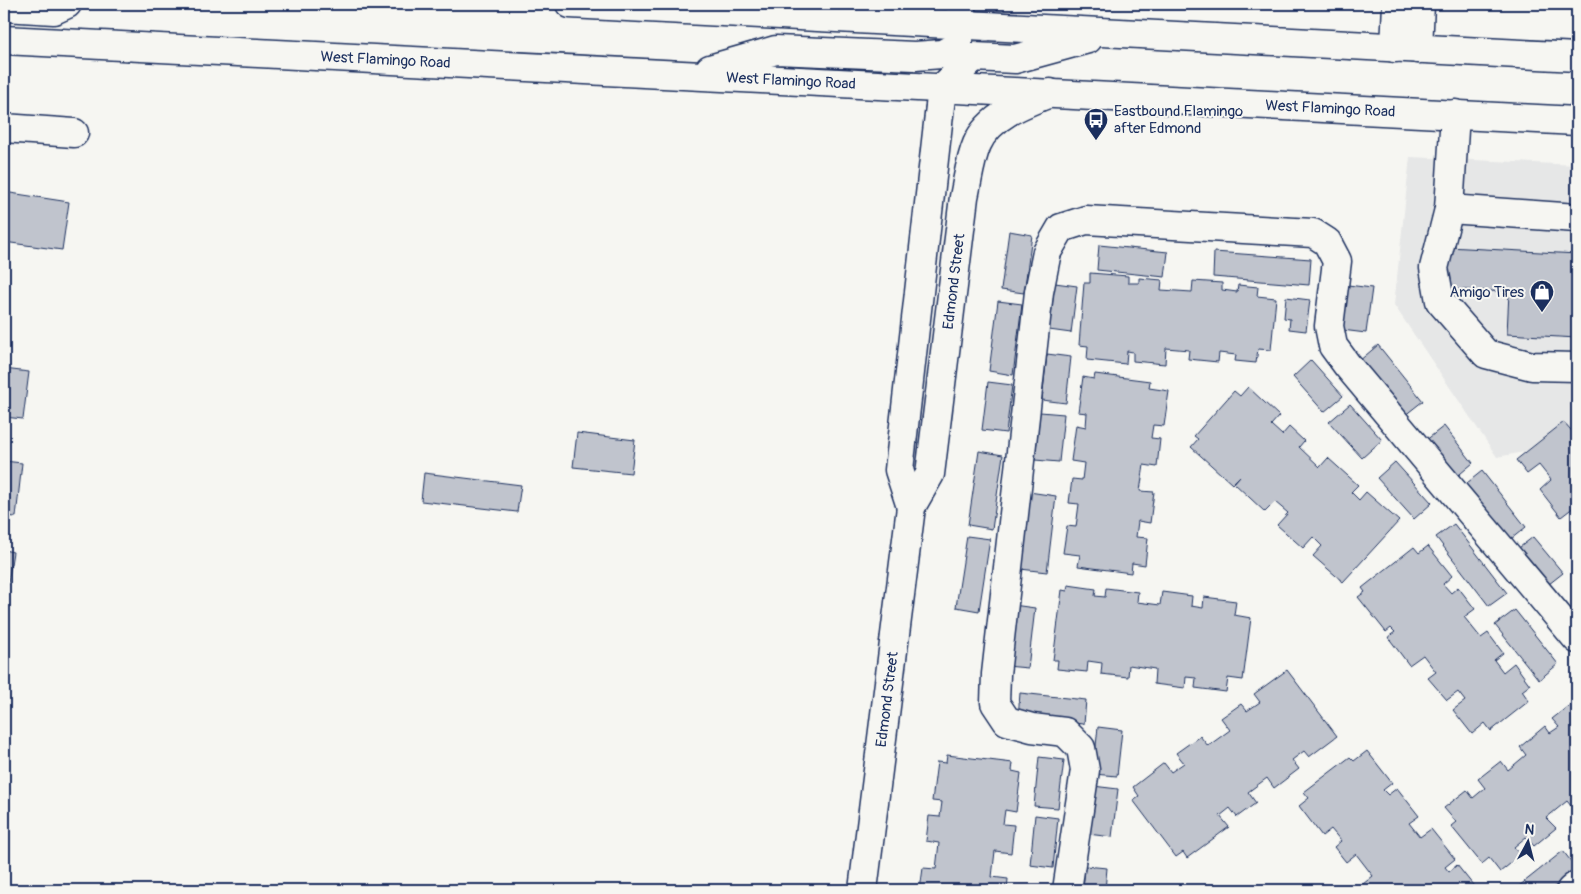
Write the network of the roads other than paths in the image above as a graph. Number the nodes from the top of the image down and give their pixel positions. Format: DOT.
graph roads {
  1 [pos="68,4"];
  2 [pos="570,4"];
  3 [pos="1397,4"];
  4 [pos="1420,4"];
  5 [pos="4,7"];
  6 [pos="961,14"];
  7 [pos="1112,33"];
  8 [pos="4,40"];
  9 [pos="1406,49"];
  10 [pos="1577,58"];
  11 [pos="689,75"];
  12 [pos="942,88"];
  13 [pos="1050,94"];
  14 [pos="1577,106"];
  15 [pos="1455,114"];
  16 [pos="1521,118"];
  17 [pos="1577,121"];
  18 [pos="4,128"];
  19 [pos="74,134"];
  20 [pos="1449,209"];
  21 [pos="1577,218"];
  22 [pos="1577,367"];
  23 [pos="911,507"];
  24 [pos="1577,639"];
  25 [pos="1577,885"];
  26 [pos="863,890"];
  27 [pos="1067,890"];
  28 [pos="1571,890"];
  1 -- 5 [label="main road"];
  2 -- 6 [label="main road"];
  3 -- 9 [label="main road"];
  4 -- 9 [label="main road"];
  6 -- 7 [label="main road"];
  6 -- 11 [label="main road"];
  7 -- 9 [label="main road"];
  7 -- 12 [label="main road"];
  8 -- 11 [label="main road, West Flamingo Road"];
  9 -- 10 [label="main road"];
  11 -- 12 [label="main road, West Flamingo Road"];
  12 -- 13 [label="main road, West Flamingo Road"];
  12 -- 23 [label="main road, Edmond Street"];
  13 -- 15 [label="main road, West Flamingo Road"];
  13 -- 23 [label="main road, Edmond Street"];
  14 -- 16 [label="main road"];
  15 -- 16 [label="main road, West Flamingo Road"];
  15 -- 20 [label="main road"];
  16 -- 17 [label="main road, West Flamingo Road"];
  18 -- 19 [label="main road"];
  20 -- 21 [label="main road"];
  20 -- 22 [label="main road"];
  23 -- 26 [label="main road, Edmond Street"];
  24 -- 27 [label="main road"];
  25 -- 28 [label="main road"];
}
